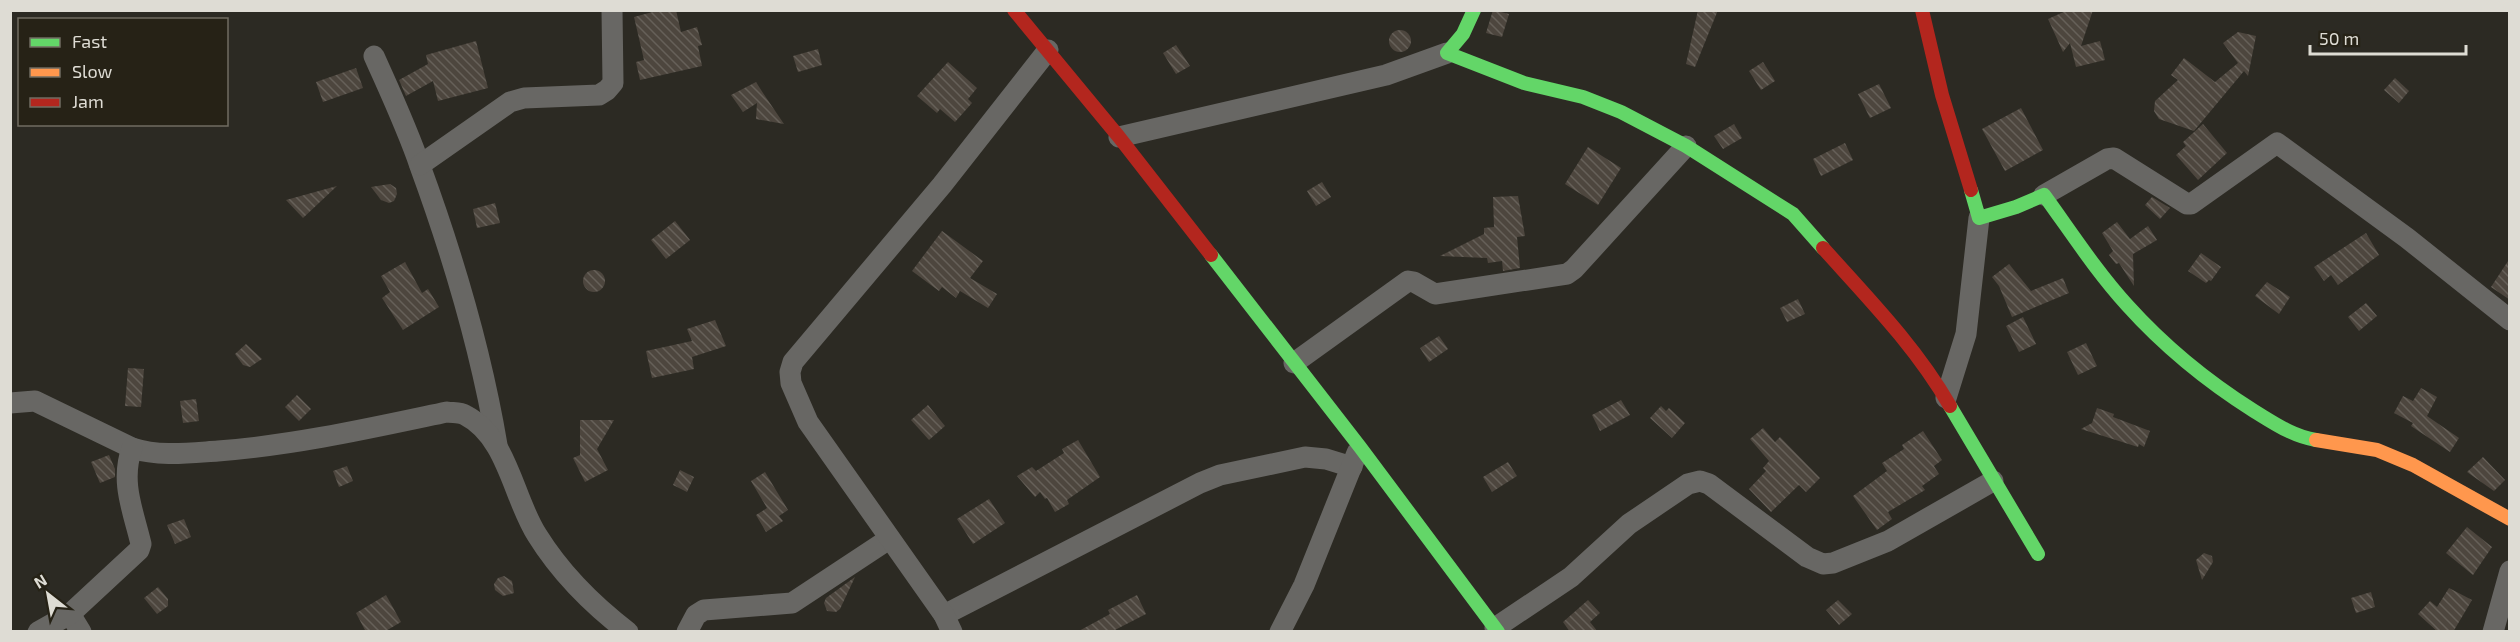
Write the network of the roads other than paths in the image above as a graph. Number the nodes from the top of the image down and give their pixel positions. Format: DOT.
graph roads {
  1 [pos="612,10"];
  2 [pos="1014,10"];
  3 [pos="1474,10"];
  4 [pos="1922,10"];
  5 [pos="1048,50"];
  6 [pos="1447,53"];
  7 [pos="374,56"];
  8 [pos="1119,137"];
  9 [pos="1686,146"];
  10 [pos="420,165"];
  11 [pos="2044,195"];
  12 [pos="1980,218"];
  13 [pos="2510,320"];
  14 [pos="1294,363"];
  15 [pos="1946,398"];
  16 [pos="10,403"];
  17 [pos="132,448"];
  18 [pos="498,448"];
  19 [pos="1356,457"];
  20 [pos="1993,482"];
  21 [pos="2510,519"];
  22 [pos="889,539"];
  23 [pos="2038,555"];
  24 [pos="2510,571"];
  25 [pos="75,623"];
  26 [pos="948,623"];
  27 [pos="1496,630"];
  28 [pos="38,632"];
  29 [pos="628,632"];
  30 [pos="687,632"];
  31 [pos="1280,632"];
  32 [pos="2493,632"];
  1 -- 10 [label="street"];
  2 -- 5 [label="street"];
  3 -- 6 [label="street"];
  4 -- 12 [label="street"];
  5 -- 8 [label="street"];
  5 -- 22 [label="street"];
  6 -- 8 [label="street"];
  6 -- 9 [label="street"];
  7 -- 10 [label="street"];
  8 -- 14 [label="street"];
  9 -- 14 [label="street"];
  9 -- 15 [label="street"];
  10 -- 18 [label="street"];
  11 -- 12 [label="street"];
  11 -- 13 [label="street"];
  11 -- 21 [label="street"];
  12 -- 15 [label="street"];
  14 -- 19 [label="street"];
  15 -- 20 [label="street"];
  16 -- 17 [label="street"];
  17 -- 18 [label="street"];
  17 -- 25 [label="street"];
  18 -- 29 [label="street"];
  19 -- 26 [label="street"];
  19 -- 27 [label="street"];
  19 -- 31 [label="street"];
  20 -- 23 [label="street"];
  20 -- 27 [label="street"];
  22 -- 26 [label="street"];
  22 -- 30 [label="street"];
  24 -- 32 [label="street"];
  25 -- 28 [label="street"];
}
